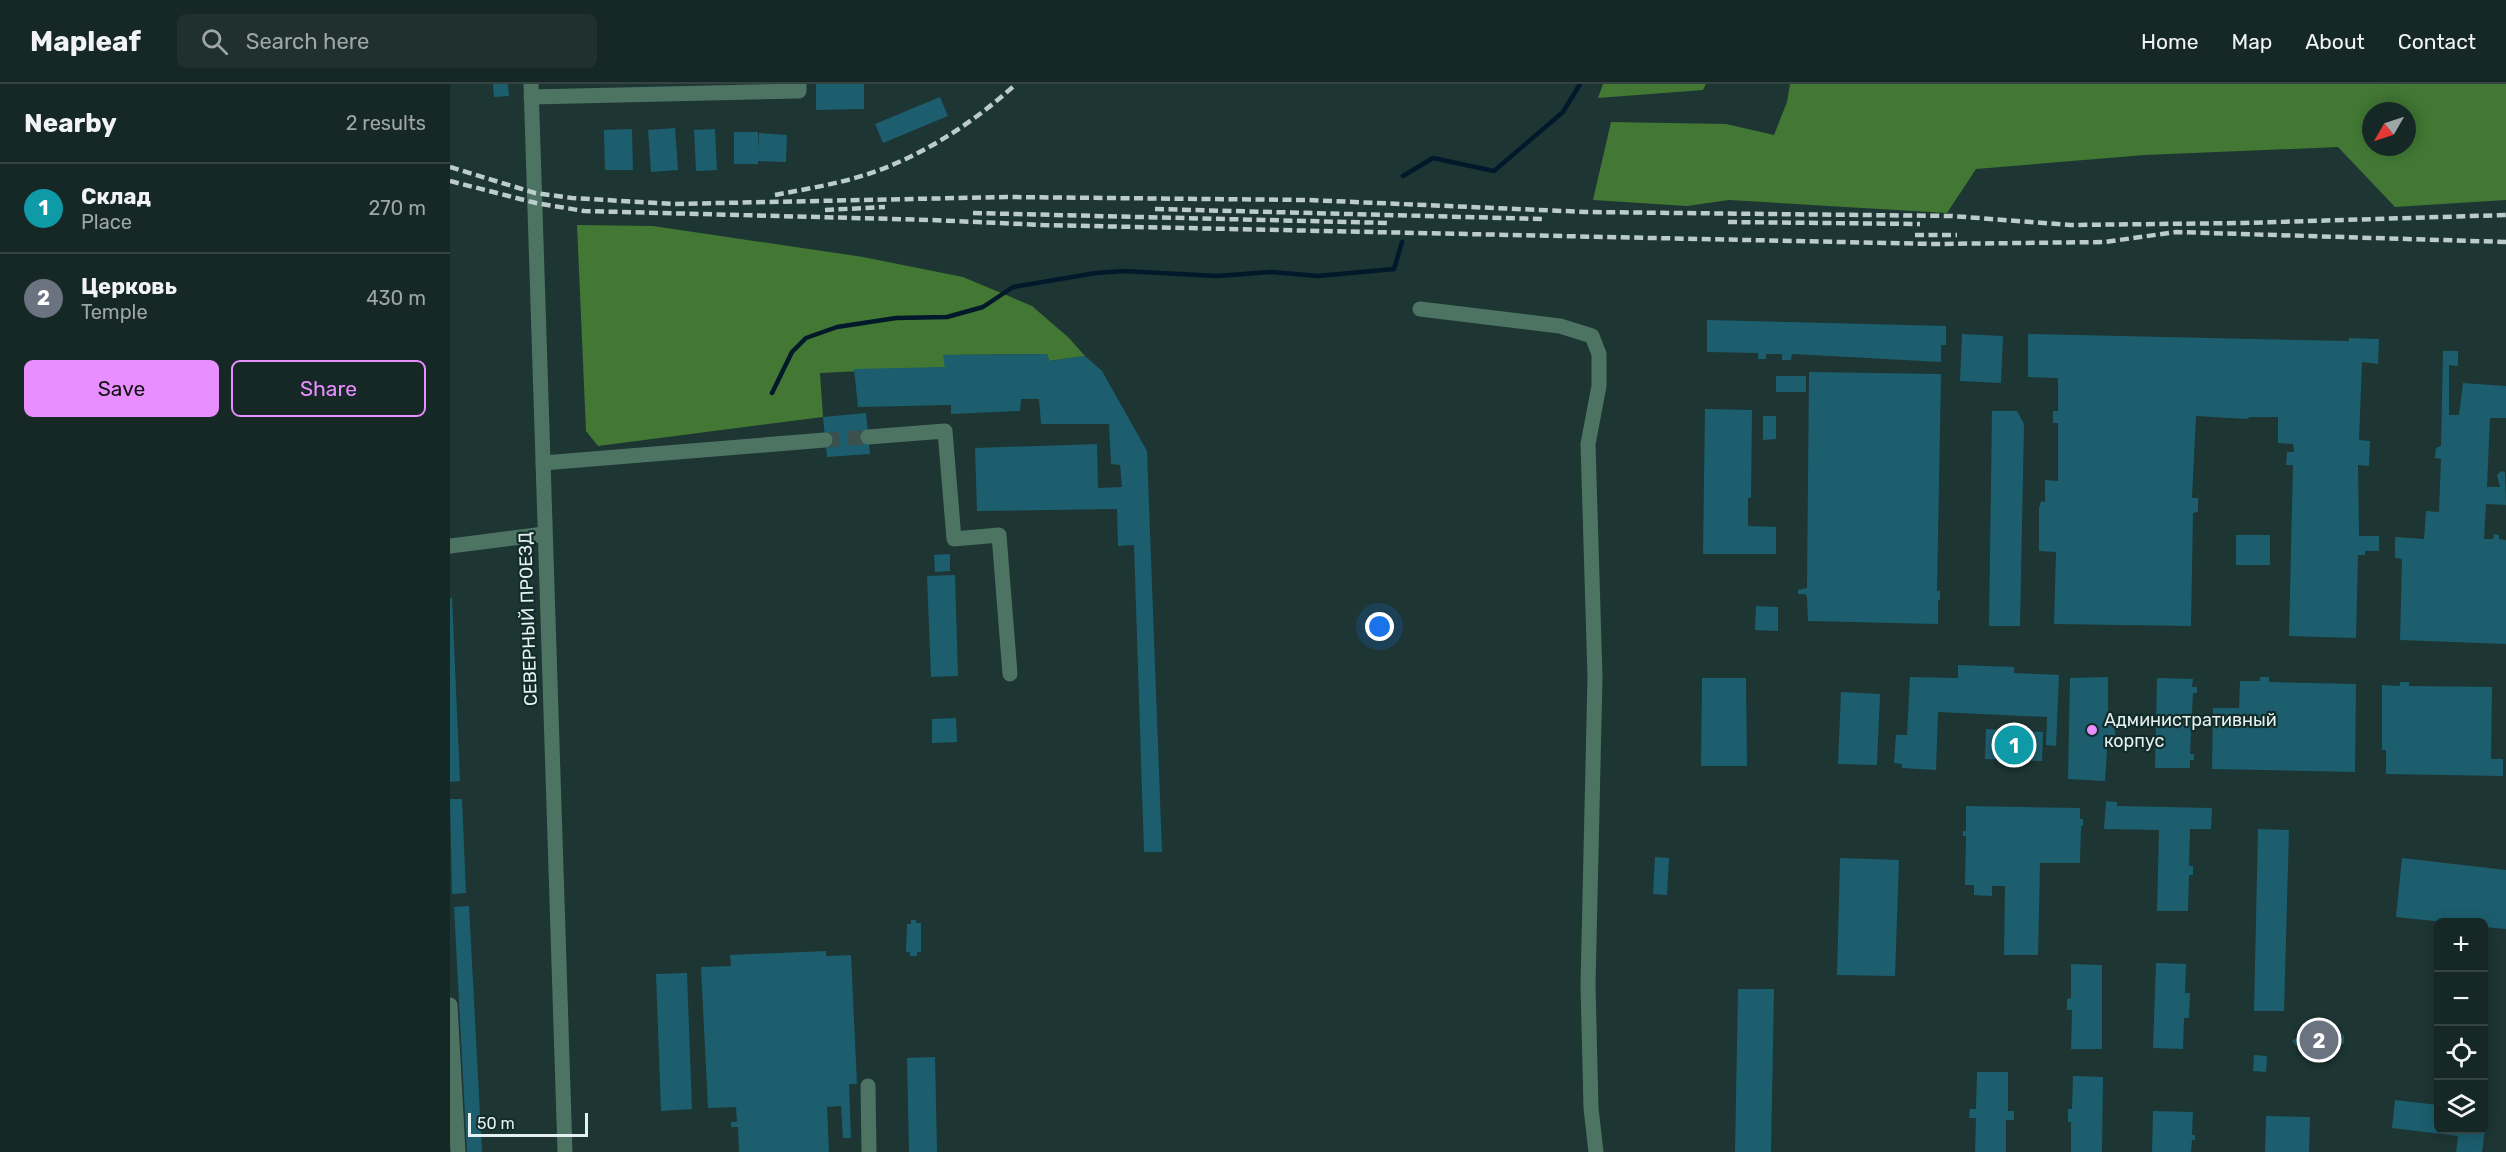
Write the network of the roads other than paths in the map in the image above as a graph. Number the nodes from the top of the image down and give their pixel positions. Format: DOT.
graph roads {
  1 [pos="799,84"];
  2 [pos="531,90"];
  3 [pos="1420,309"];
  4 [pos="868,437"];
  5 [pos="825,440"];
  6 [pos="543,463"];
  7 [pos="544,534"];
  8 [pos="450,546"];
  9 [pos="1010,674"];
  10 [pos="450,1005"];
  11 [pos="868,1086"];
  12 [pos="458,1152"];
  13 [pos="565,1152"];
  14 [pos="869,1152"];
  15 [pos="1596,1152"];
  1 -- 2 [label="street"];
  2 -- 6 [label="street, СЕВЕРНЫЙ ПРОЕЗД"];
  3 -- 15 [label="street"];
  4 -- 9 [label="street"];
  5 -- 6 [label="street"];
  6 -- 7 [label="street, СЕВЕРНЫЙ ПРОЕЗД"];
  7 -- 8 [label="street"];
  7 -- 13 [label="street, СЕВЕРНЫЙ ПРОЕЗД"];
  10 -- 12 [label="street"];
  11 -- 14 [label="street"];
}
